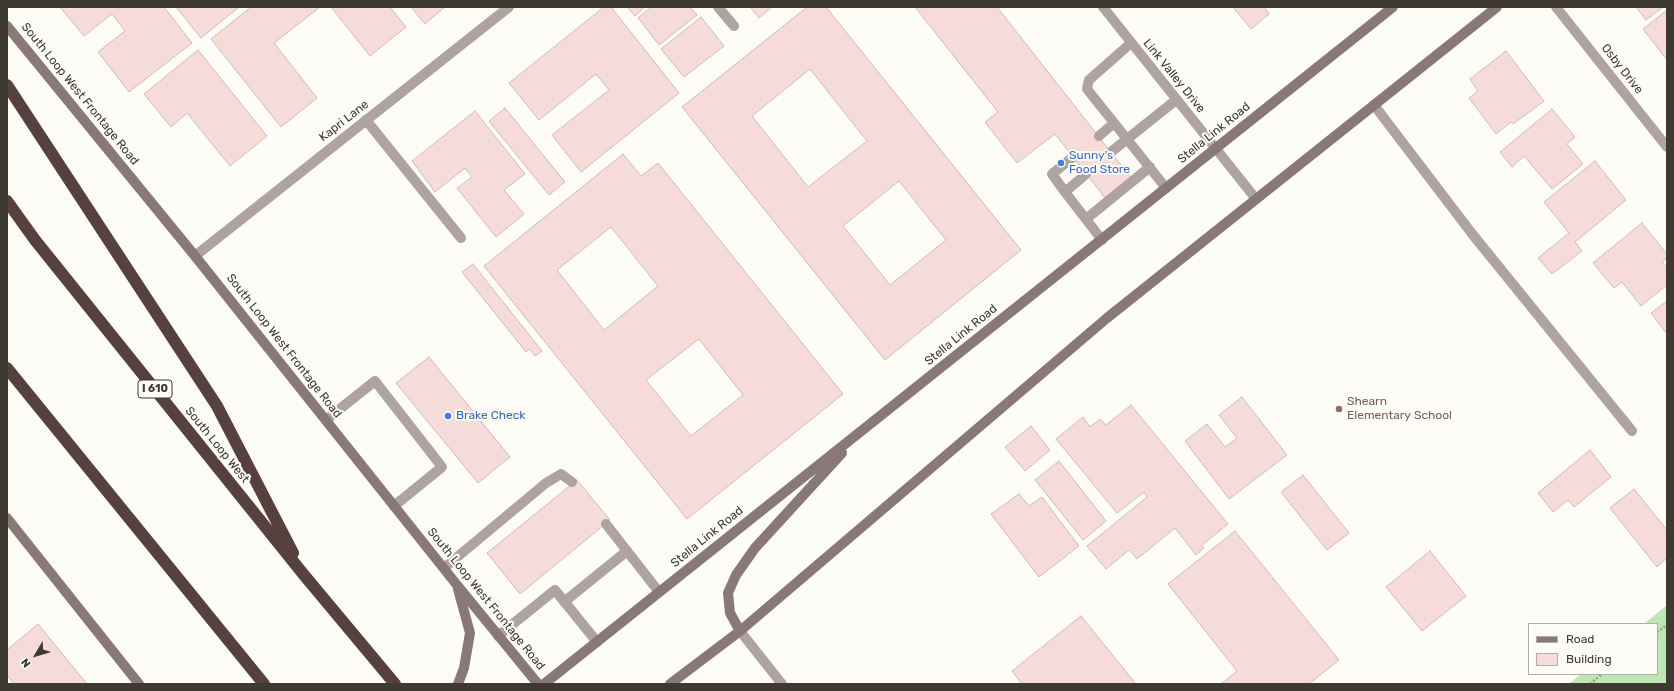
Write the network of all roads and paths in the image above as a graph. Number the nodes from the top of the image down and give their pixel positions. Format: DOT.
graph roads {
  1 [pos="509,7"];
  2 [pos="718,7"];
  3 [pos="1103,7"];
  4 [pos="1497,7"];
  5 [pos="1556,7"];
  6 [pos="1389,8"];
  7 [pos="497,11"];
  8 [pos="7,26"];
  9 [pos="734,26"];
  10 [pos="1131,43"];
  11 [pos="7,86"];
  12 [pos="1176,100"];
  13 [pos="1374,105"];
  14 [pos="366,120"];
  15 [pos="1114,123"];
  16 [pos="1099,136"];
  17 [pos="1126,140"];
  18 [pos="1667,147"];
  19 [pos="1216,149"];
  20 [pos="1112,152"];
  21 [pos="1073,157"];
  22 [pos="1150,167"];
  23 [pos="1086,174"];
  24 [pos="1166,188"];
  25 [pos="1065,192"];
  26 [pos="1256,199"];
  27 [pos="7,201"];
  28 [pos="1086,219"];
  29 [pos="461,238"];
  30 [pos="1102,240"];
  31 [pos="195,256"];
  32 [pos="7,368"];
  33 [pos="326,420"];
  34 [pos="864,430"];
  35 [pos="1632,430"];
  36 [pos="572,482"];
  37 [pos="394,506"];
  38 [pos="7,518"];
  39 [pos="606,524"];
  40 [pos="627,552"];
  41 [pos="444,568"];
  42 [pos="304,576"];
  43 [pos="457,585"];
  44 [pos="659,592"];
  45 [pos="564,602"];
  46 [pos="1667,625"];
  47 [pos="740,631"];
  48 [pos="1658,631"];
  49 [pos="498,636"];
  50 [pos="596,642"];
  51 [pos="1601,675"];
  52 [pos="139,684"];
  53 [pos="264,684"];
  54 [pos="395,684"];
  55 [pos="458,684"];
  56 [pos="538,684"];
  57 [pos="544,684"];
  58 [pos="670,684"];
  59 [pos="782,684"];
  60 [pos="1590,684"];
  1 -- 7 [label="street, Kapri Lane"];
  2 -- 9 [label="street"];
  3 -- 10 [label="street, Link Valley Drive"];
  4 -- 13 [label="main road"];
  5 -- 18 [label="street, Osby Drive"];
  6 -- 19 [label="main road, Stella Link Road"];
  7 -- 14 [label="street, Kapri Lane"];
  8 -- 31 [label="main road, South Loop West Frontage Road"];
  10 -- 12 [label="street, Link Valley Drive"];
  10 -- 15 [label="street"];
  11 -- 42 [label="highway"];
  12 -- 17 [label="street"];
  12 -- 19 [label="street, Link Valley Drive"];
  13 -- 26 [label="main road"];
  13 -- 35 [label="street"];
  14 -- 29 [label="street"];
  14 -- 31 [label="street, Kapri Lane"];
  15 -- 16 [label="street"];
  15 -- 17 [label="street"];
  17 -- 20 [label="street"];
  17 -- 22 [label="street"];
  19 -- 24 [label="main road, Stella Link Road"];
  19 -- 26 [label="street, Link Valley Drive"];
  21 -- 25 [label="street"];
  22 -- 24 [label="street"];
  22 -- 28 [label="street"];
  23 -- 25 [label="street"];
  24 -- 30 [label="main road, Stella Link Road"];
  25 -- 28 [label="street"];
  26 -- 47 [label="main road"];
  27 -- 42 [label="highway, South Loop West / I 610"];
  28 -- 30 [label="street"];
  30 -- 34 [label="main road, Stella Link Road"];
  31 -- 33 [label="main road, South Loop West Frontage Road"];
  32 -- 53 [label="highway"];
  33 -- 37 [label="main road, South Loop West Frontage Road"];
  33 -- 37 [label="street"];
  34 -- 44 [label="main road, Stella Link Road"];
  34 -- 47 [label="main road"];
  36 -- 41 [label="street"];
  37 -- 41 [label="main road, South Loop West Frontage Road"];
  38 -- 52 [label="main road"];
  39 -- 40 [label="street"];
  40 -- 44 [label="street"];
  40 -- 45 [label="street"];
  41 -- 43 [label="main road, South Loop West Frontage Road"];
  42 -- 54 [label="highway, South Loop West / I 610"];
  43 -- 49 [label="main road, South Loop West Frontage Road"];
  43 -- 55 [label="main road"];
  44 -- 50 [label="main road, Stella Link Road"];
  45 -- 49 [label="street"];
  45 -- 50 [label="street"];
  46 -- 48 [label="path"];
  47 -- 58 [label="main road"];
  47 -- 59 [label="street"];
  49 -- 56 [label="main road, South Loop West Frontage Road"];
  50 -- 57 [label="main road, Stella Link Road"];
  51 -- 60 [label="path"];
}
